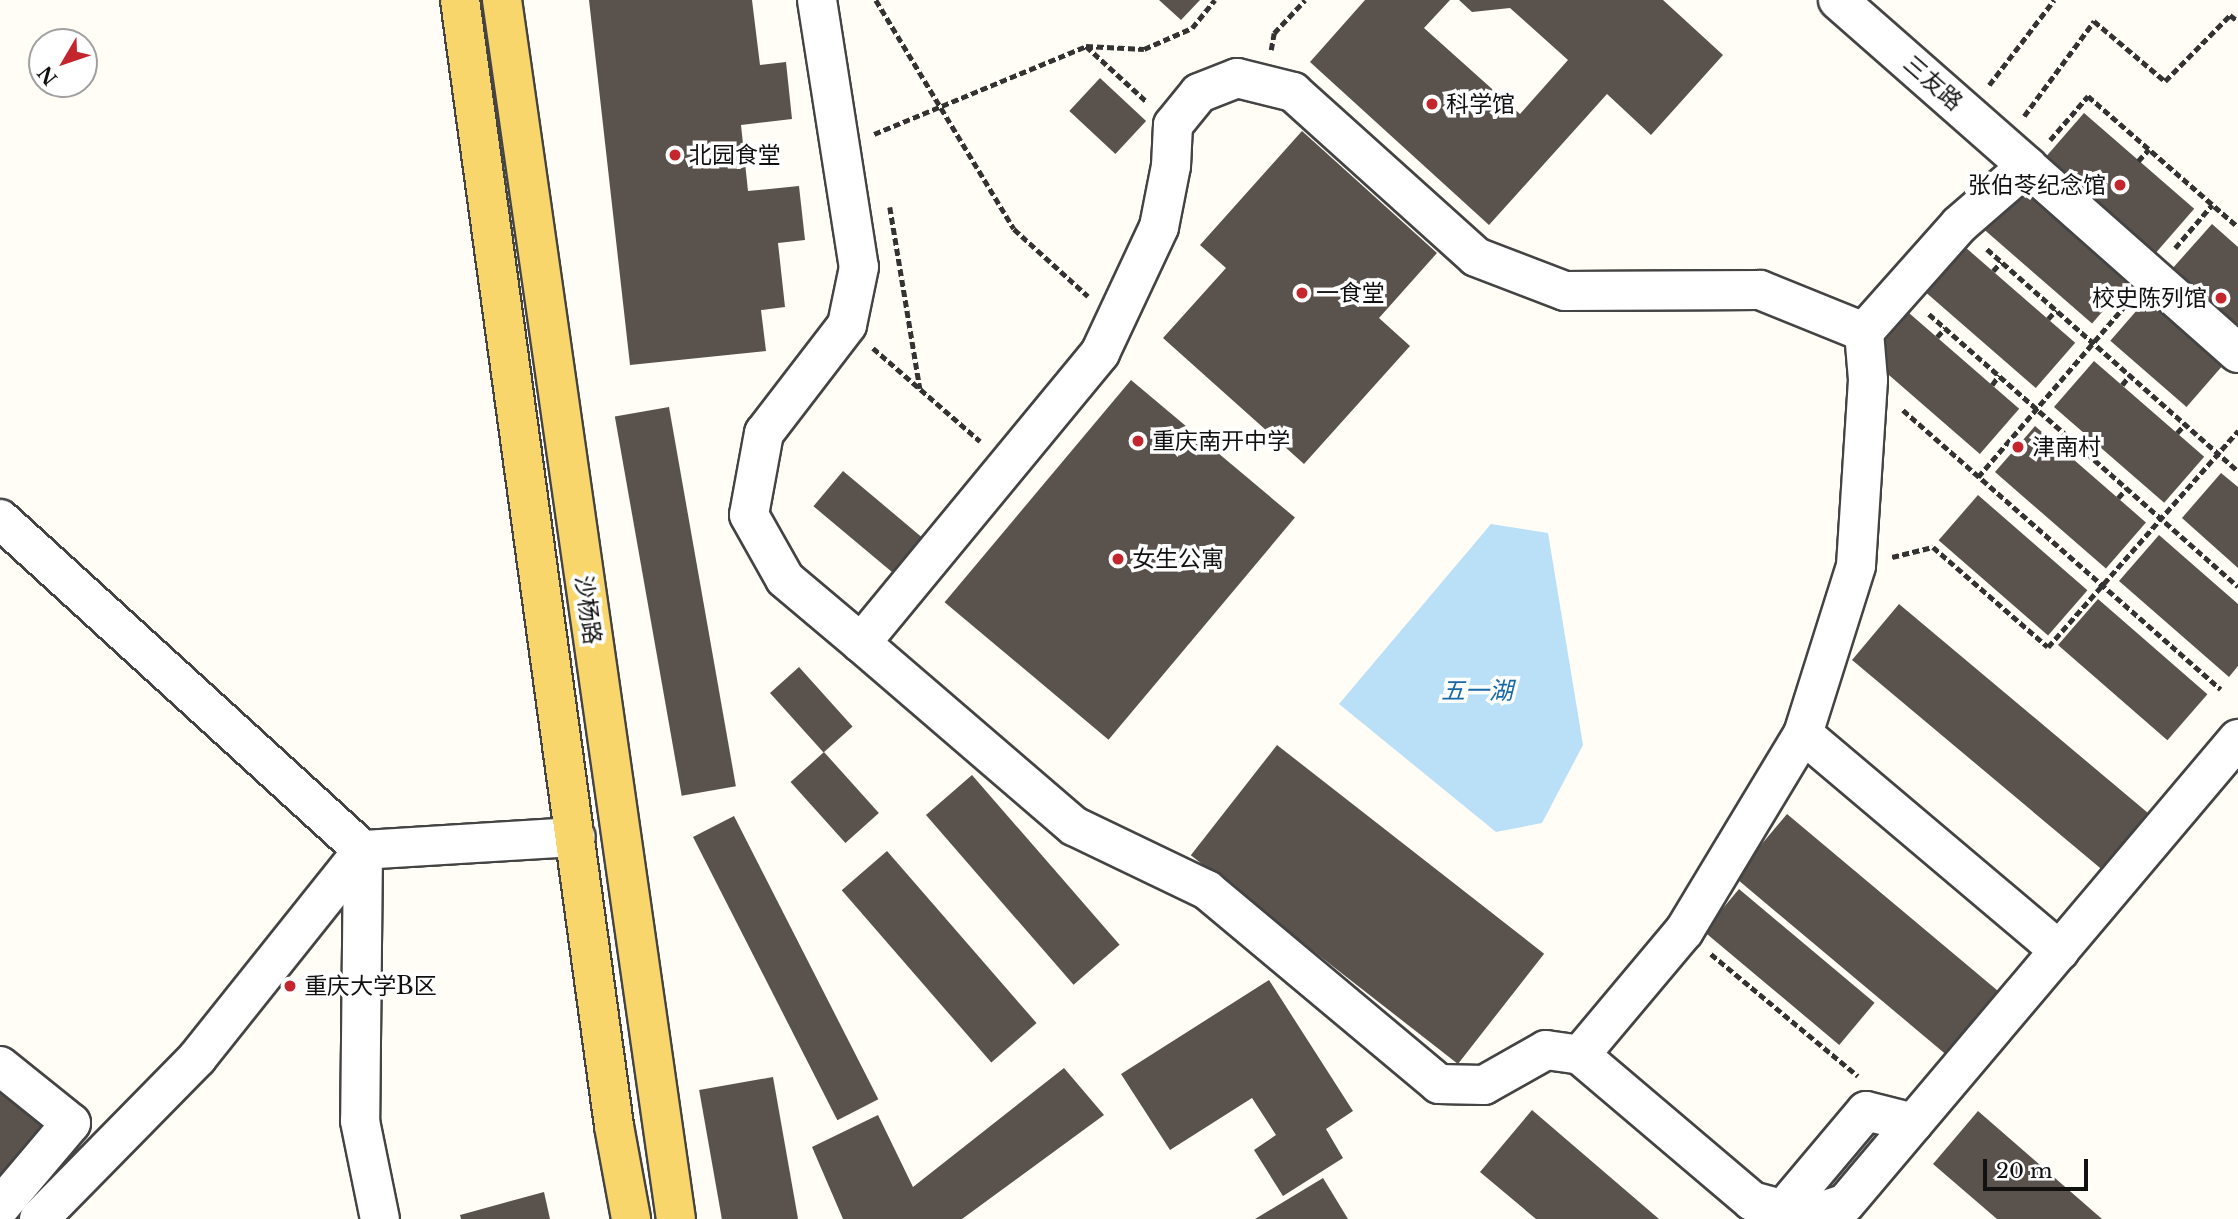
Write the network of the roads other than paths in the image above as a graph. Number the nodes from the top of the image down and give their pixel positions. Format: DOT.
graph roads {
  1 [pos="460,0"];
  2 [pos="502,0"];
  3 [pos="817,0"];
  4 [pos="1838,0"];
  5 [pos="2015,155"];
  6 [pos="1864,332"];
  7 [pos="2238,353"];
  8 [pos="0,520"];
  9 [pos="861,643"];
  10 [pos="1803,734"];
  11 [pos="2238,739"];
  12 [pos="576,838"];
  13 [pos="363,850"];
  14 [pos="2060,951"];
  15 [pos="1580,1055"];
  16 [pos="0,1066"];
  17 [pos="0,1207"];
  18 [pos="39,1219"];
  19 [pos="380,1219"];
  20 [pos="631,1219"];
  21 [pos="676,1219"];
  1 -- 12 [label="main road, 沙杨路"];
  2 -- 21 [label="main road, 沙杨路"];
  3 -- 9 [label="street"];
  4 -- 5 [label="street, 三友路"];
  5 -- 6 [label="street"];
  5 -- 7 [label="street, 三友路"];
  6 -- 9 [label="street"];
  6 -- 10 [label="street"];
  8 -- 13 [label="street"];
  9 -- 15 [label="street"];
  10 -- 14 [label="street"];
  10 -- 15 [label="street"];
  11 -- 14 [label="street"];
  12 -- 13 [label="street"];
  12 -- 20 [label="main road, 沙杨路"];
  13 -- 18 [label="street"];
  13 -- 19 [label="street"];
  14 -- 15 [label="street"];
  16 -- 17 [label="street"];
}
